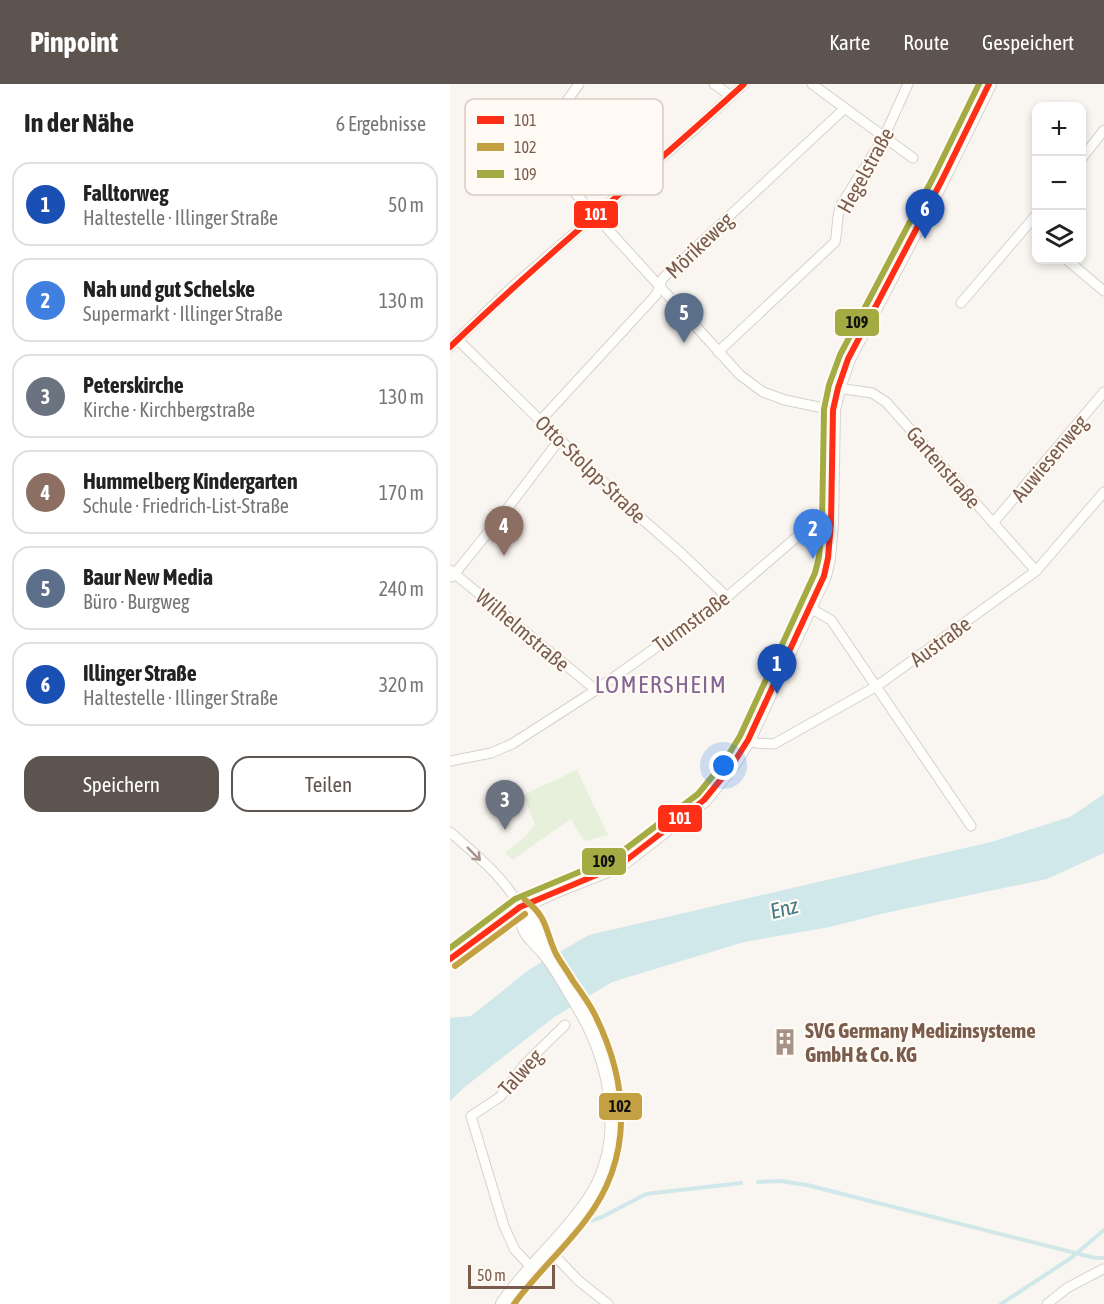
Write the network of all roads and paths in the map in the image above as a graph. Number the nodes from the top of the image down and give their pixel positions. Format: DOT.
graph roads {
  1 [pos="579,84"];
  2 [pos="714,84"];
  3 [pos="744,84"];
  4 [pos="812,84"];
  5 [pos="908,84"];
  6 [pos="989,84"];
  7 [pos="731,96"];
  8 [pos="567,99"];
  9 [pos="845,108"];
  10 [pos="1104,130"];
  11 [pos="884,136"];
  12 [pos="663,156"];
  13 [pos="1084,156"];
  14 [pos="914,158"];
  15 [pos="577,195"];
  16 [pos="618,195"];
  17 [pos="595,215"];
  18 [pos="1032,220"];
  19 [pos="1028,226"];
  20 [pos="1032,230"];
  21 [pos="1072,264"];
  22 [pos="659,287"];
  23 [pos="1104,291"];
  24 [pos="961,303"];
  25 [pos="458,339"];
  26 [pos="450,347"];
  27 [pos="718,352"];
  28 [pos="838,388"];
  29 [pos="1104,392"];
  30 [pos="833,410"];
  31 [pos="541,420"];
  32 [pos="560,439"];
  33 [pos="1104,492"];
  34 [pos="993,523"];
  35 [pos="831,524"];
  36 [pos="1036,571"];
  37 [pos="452,574"];
  38 [pos="727,597"];
  39 [pos="810,608"];
  40 [pos="877,687"];
  41 [pos="596,690"];
  42 [pos="748,740"];
  43 [pos="450,760"];
  44 [pos="971,826"];
  45 [pos="450,832"];
  46 [pos="520,907"];
  47 [pos="450,959"];
  48 [pos="565,1025"];
  49 [pos="548,1249"];
  50 [pos="531,1267"];
  51 [pos="1103,1269"];
  52 [pos="503,1304"];
  53 [pos="608,1304"];
  54 [pos="1047,1304"];
  1 -- 8 [label="street"];
  2 -- 7 [label="street"];
  3 -- 7 [label="street"];
  4 -- 9 [label="street"];
  5 -- 11 [label="street, Hegelstraße"];
  6 -- 28 [label="street"];
  7 -- 12 [label="street"];
  9 -- 11 [label="street"];
  9 -- 22 [label="street, Mörikeweg"];
  10 -- 13 [label="street"];
  11 -- 14 [label="street"];
  11 -- 27 [label="street, Hegelstraße"];
  15 -- 17 [label="street"];
  16 -- 17 [label="street"];
  17 -- 22 [label="street"];
  17 -- 25 [label="street"];
  18 -- 19 [label="street"];
  19 -- 20 [label="street"];
  19 -- 24 [label="street"];
  21 -- 23 [label="street"];
  22 -- 27 [label="street"];
  22 -- 31 [label="street, Mörikeweg"];
  25 -- 26 [label="street"];
  25 -- 31 [label="street, Otto-Stolpp-Straße"];
  27 -- 30 [label="street"];
  28 -- 30 [label="street"];
  28 -- 34 [label="street, Gartenstraße"];
  29 -- 34 [label="street, Auwiesenweg"];
  30 -- 35 [label="street"];
  31 -- 32 [label="street, Otto-Stolpp-Straße"];
  32 -- 37 [label="street"];
  32 -- 38 [label="street, Otto-Stolpp-Straße"];
  33 -- 36 [label="street, Austraße"];
  34 -- 36 [label="street, Gartenstraße"];
  35 -- 38 [label="street, Turmstraße"];
  35 -- 39 [label="street"];
  36 -- 40 [label="street, Austraße"];
  37 -- 41 [label="street, Wilhelmstraße"];
  38 -- 41 [label="street, Turmstraße"];
  39 -- 40 [label="street"];
  39 -- 42 [label="street"];
  40 -- 42 [label="street, Austraße"];
  40 -- 44 [label="street"];
  41 -- 43 [label="street, Turmstraße"];
  42 -- 46 [label="street"];
  45 -- 46 [label="street, one-way"];
  46 -- 47 [label="street"];
  46 -- 49 [label="street"];
  48 -- 50 [label="street, Talweg"];
  49 -- 50 [label="street"];
  49 -- 53 [label="street"];
  50 -- 52 [label="street"];
  51 -- 54 [label="street"];
}
